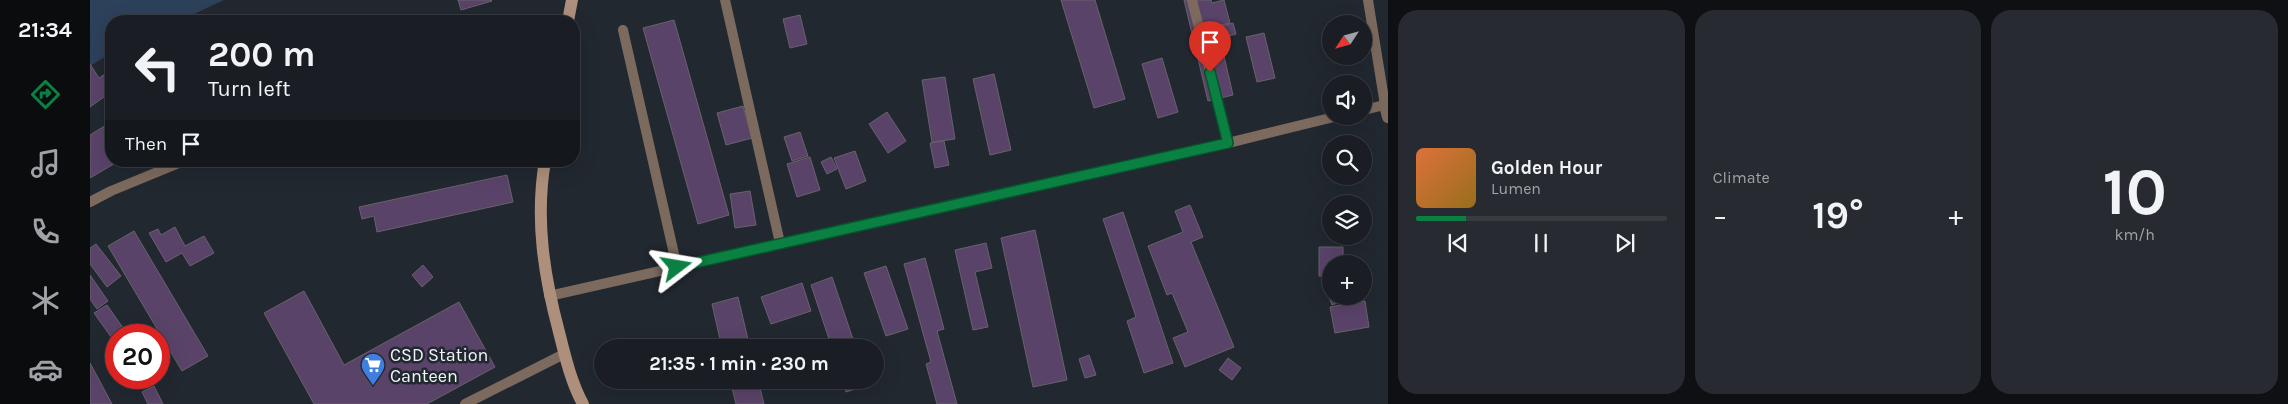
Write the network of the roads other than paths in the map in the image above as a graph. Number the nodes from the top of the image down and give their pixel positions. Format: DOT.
graph roads {
  1 [pos="572,0"];
  2 [pos="725,0"];
  3 [pos="1192,0"];
  4 [pos="1368,0"];
  5 [pos="569,15"];
  6 [pos="623,30"];
  7 [pos="1387,109"];
  8 [pos="1372,110"];
  9 [pos="1322,120"];
  10 [pos="1228,143"];
  11 [pos="169,167"];
  12 [pos="545,167"];
  13 [pos="90,202"];
  14 [pos="780,242"];
  15 [pos="677,267"];
  16 [pos="549,296"];
  17 [pos="564,354"];
  18 [pos="465,404"];
  19 [pos="583,404"];
  1 -- 5 [label="main road"];
  2 -- 14 [label="lane"];
  3 -- 10 [label="lane"];
  4 -- 7 [label="lane"];
  6 -- 15 [label="lane"];
  7 -- 8 [label="lane"];
  9 -- 10 [label="lane"];
  10 -- 14 [label="lane"];
  11 -- 13 [label="lane"];
  12 -- 16 [label="main road"];
  14 -- 15 [label="lane"];
  15 -- 16 [label="lane"];
  16 -- 17 [label="main road"];
  17 -- 18 [label="lane"];
  17 -- 19 [label="main road"];
}
